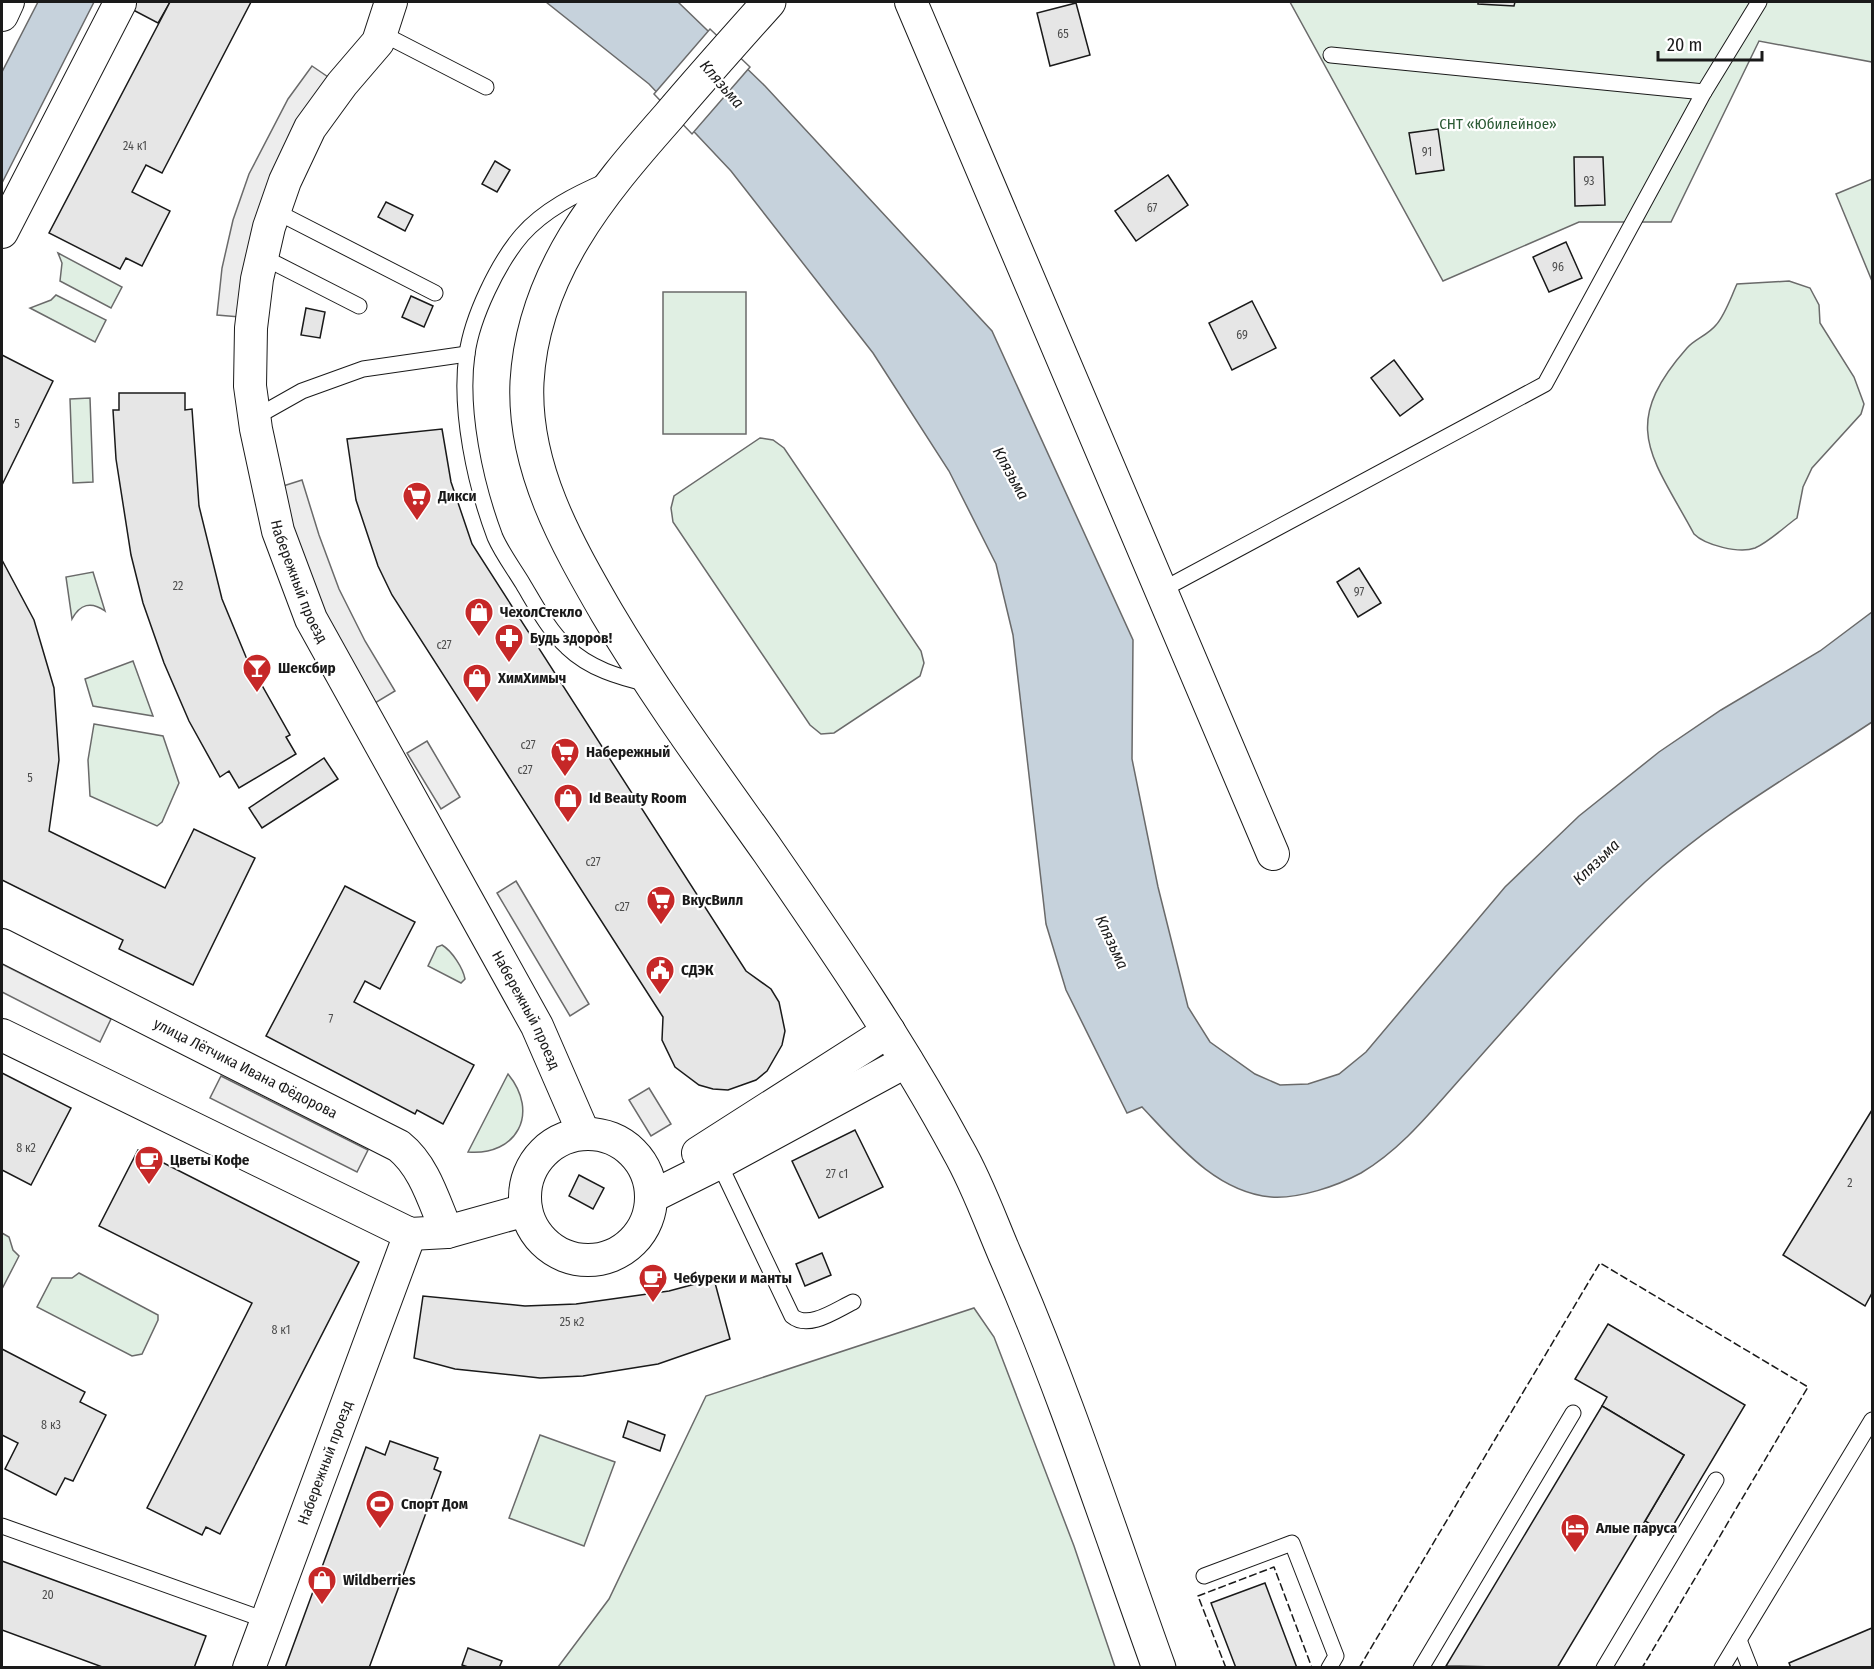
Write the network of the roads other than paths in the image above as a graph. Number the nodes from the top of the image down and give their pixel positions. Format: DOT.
graph roads {
  1 [pos="8,2"];
  2 [pos="391,2"];
  3 [pos="769,2"];
  4 [pos="911,2"];
  5 [pos="1759,2"];
  6 [pos="120,3"];
  7 [pos="2,15"];
  8 [pos="381,33"];
  9 [pos="1331,55"];
  10 [pos="486,87"];
  11 [pos="1704,92"];
  12 [pos="621,171"];
  13 [pos="275,211"];
  14 [pos="2,232"];
  15 [pos="263,257"];
  16 [pos="435,293"];
  17 [pos="359,306"];
  18 [pos="467,354"];
  19 [pos="254,418"];
  20 [pos="1161,591"];
  21 [pos="649,684"];
  22 [pos="1273,854"];
  23 [pos="2,945"];
  24 [pos="889,1031"];
  25 [pos="2,1035"];
  26 [pos="907,1061"];
  27 [pos="584,1134"];
  28 [pos="719,1163"];
  29 [pos="650,1188"];
  30 [pos="526,1210"];
  31 [pos="447,1232"];
  32 [pos="410,1234"];
  33 [pos="853,1302"];
  34 [pos="1573,1413"];
  35 [pos="1872,1420"];
  36 [pos="1716,1480"];
  37 [pos="2,1526"];
  38 [pos="1204,1576"];
  39 [pos="265,1620"];
  40 [pos="1739,1640"];
  41 [pos="249,1668"];
  42 [pos="1159,1668"];
  43 [pos="1329,1668"];
  44 [pos="1421,1668"];
  45 [pos="1604,1668"];
  46 [pos="1722,1668"];
  47 [pos="1750,1668"];
  1 -- 7 [label="street"];
  2 -- 8 [label="street, Набережный проезд"];
  3 -- 12 [label="main road"];
  4 -- 20 [label="street"];
  5 -- 11 [label="lane"];
  6 -- 14 [label="street"];
  8 -- 10 [label="lane"];
  8 -- 13 [label="street, Набережный проезд"];
  9 -- 11 [label="lane"];
  11 -- 20 [label="lane"];
  12 -- 18 [label="lane"];
  12 -- 21 [label="main road"];
  13 -- 15 [label="street, Набережный проезд"];
  13 -- 16 [label="lane"];
  15 -- 17 [label="lane"];
  15 -- 19 [label="street, Набережный проезд"];
  18 -- 19 [label="lane"];
  18 -- 21 [label="lane"];
  19 -- 27 [label="street, Набережный проезд"];
  20 -- 22 [label="street"];
  21 -- 24 [label="main road"];
  23 -- 31 [label="street, улица Лётчика Ивана Фёдорова"];
  24 -- 26 [label="main road"];
  24 -- 29 [label="street"];
  25 -- 32 [label="street"];
  26 -- 28 [label="street"];
  26 -- 42 [label="main road"];
  27 -- 29 [label="street"];
  27 -- 30 [label="street"];
  28 -- 29 [label="street"];
  28 -- 33 [label="lane"];
  29 -- 30 [label="street"];
  30 -- 31 [label="street"];
  31 -- 32 [label="street"];
  32 -- 39 [label="street, Набережный проезд"];
  34 -- 44 [label="lane"];
  35 -- 40 [label="lane"];
  36 -- 45 [label="lane"];
  37 -- 39 [label="lane"];
  38 -- 43 [label="lane"];
  39 -- 41 [label="street, Набережный проезд"];
  40 -- 46 [label="lane"];
  40 -- 47 [label="lane"];
}
